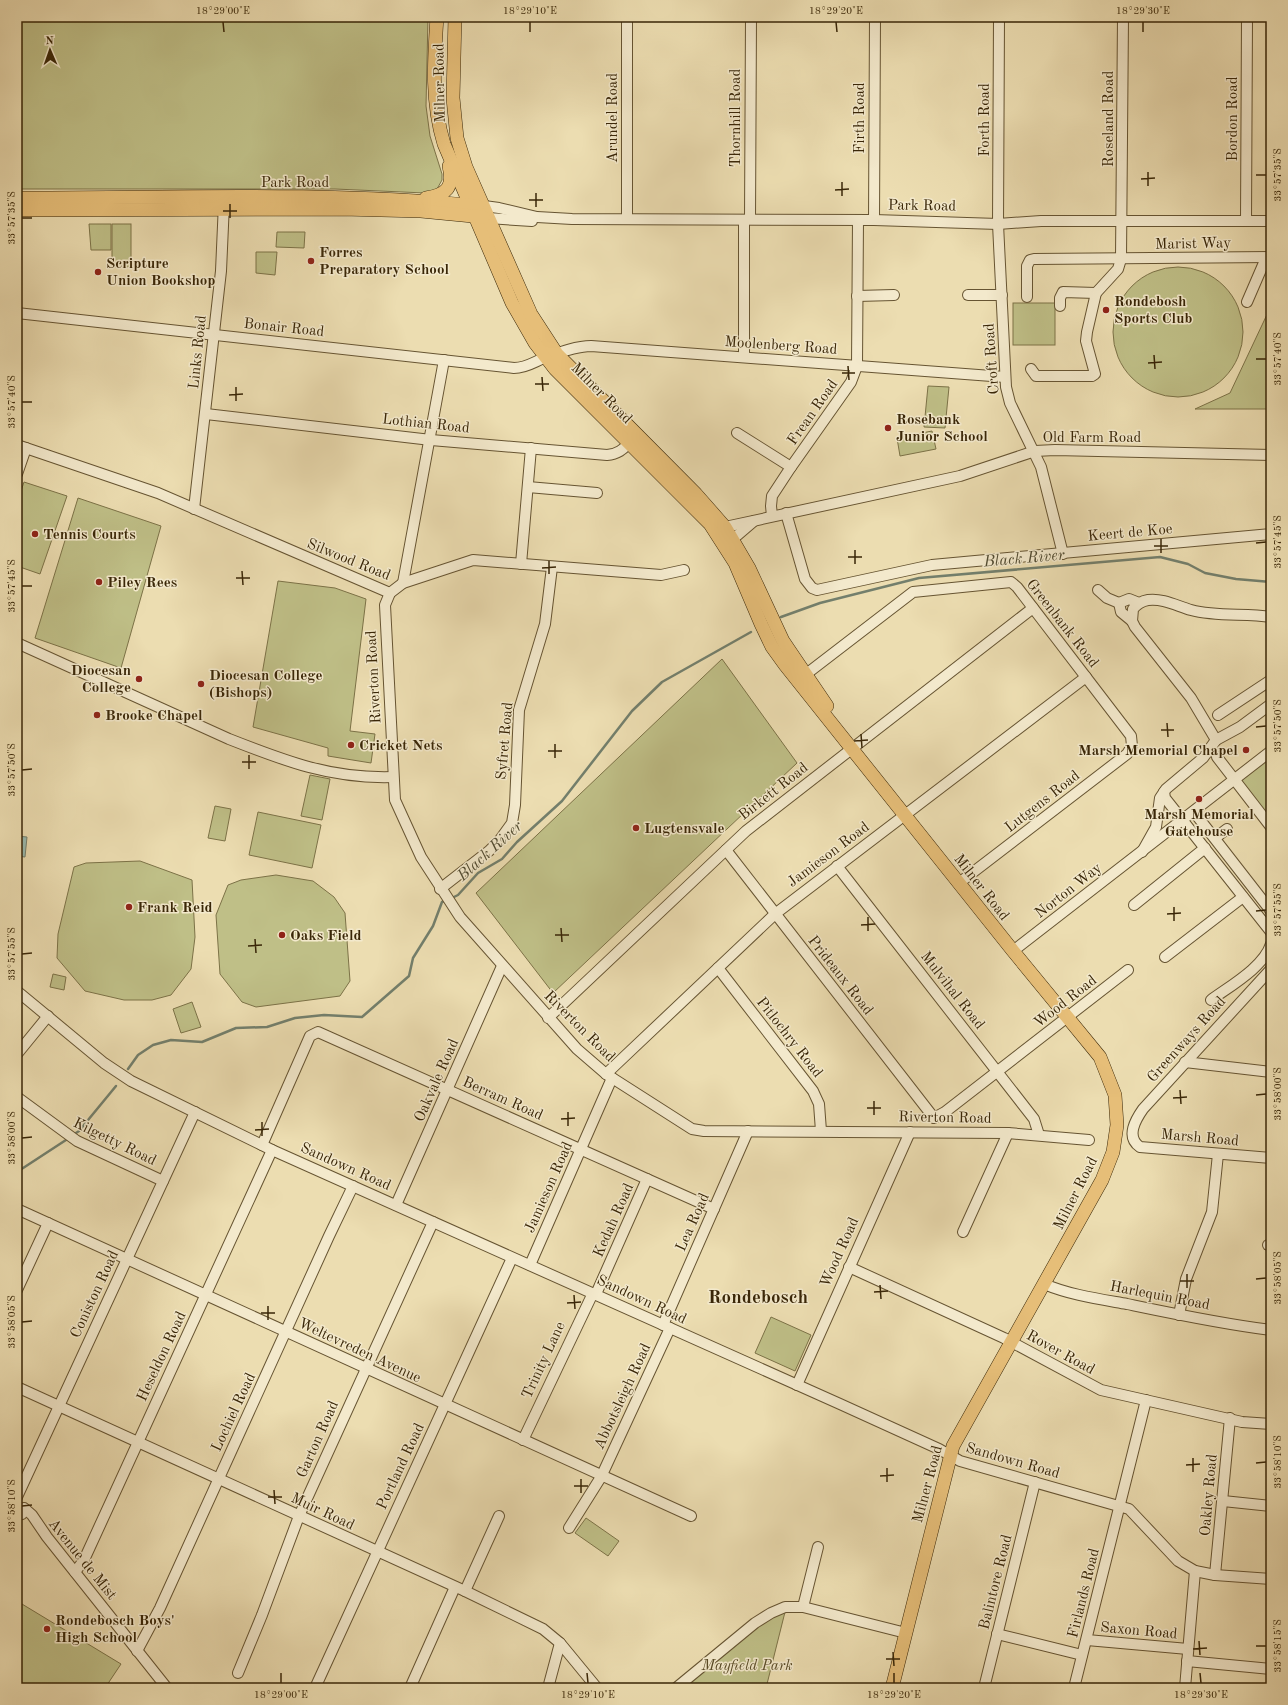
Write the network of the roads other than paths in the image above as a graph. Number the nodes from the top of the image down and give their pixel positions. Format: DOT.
graph roads {
  1 [pos="437,17"];
  2 [pos="456,17"];
  3 [pos="628,17"];
  4 [pos="751,17"];
  5 [pos="875,17"];
  6 [pos="1000,17"];
  7 [pos="1123,17"];
  8 [pos="1247,17"];
  9 [pos="444,144"];
  10 [pos="17,198"];
  11 [pos="408,200"];
  12 [pos="224,204"];
  13 [pos="17,210"];
  14 [pos="479,211"];
  15 [pos="626,219"];
  16 [pos="747,220"];
  17 [pos="858,220"];
  18 [pos="874,220"];
  19 [pos="1122,221"];
  20 [pos="1246,221"];
  21 [pos="1271,222"];
  22 [pos="998,224"];
  23 [pos="1268,258"];
  24 [pos="1121,259"];
  25 [pos="1096,293"];
  26 [pos="894,295"];
  27 [pos="968,295"];
  28 [pos="1002,295"];
  29 [pos="857,296"];
  30 [pos="1027,297"];
  31 [pos="1247,302"];
  32 [pos="1060,306"];
  33 [pos="17,313"];
  34 [pos="214,335"];
  35 [pos="551,356"];
  36 [pos="744,357"];
  37 [pos="444,360"];
  38 [pos="857,366"];
  39 [pos="1031,369"];
  40 [pos="1005,377"];
  41 [pos="206,414"];
  42 [pos="737,433"];
  43 [pos="633,439"];
  44 [pos="430,440"];
  45 [pos="21,446"];
  46 [pos="531,448"];
  47 [pos="1035,451"];
  48 [pos="1271,454"];
  49 [pos="791,467"];
  50 [pos="17,474"];
  51 [pos="528,487"];
  52 [pos="597,493"];
  53 [pos="194,509"];
  54 [pos="786,513"];
  55 [pos="772,516"];
  56 [pos="754,521"];
  57 [pos="725,526"];
  58 [pos="1271,534"];
  59 [pos="733,539"];
  60 [pos="1063,554"];
  61 [pos="521,564"];
  62 [pos="552,567"];
  63 [pos="684,570"];
  64 [pos="403,583"];
  65 [pos="1098,590"];
  66 [pos="390,593"];
  67 [pos="1119,603"];
  68 [pos="1139,603"];
  69 [pos="1033,608"];
  70 [pos="1271,617"];
  71 [pos="1132,621"];
  72 [pos="17,643"];
  73 [pos="805,675"];
  74 [pos="1086,677"];
  75 [pos="1271,680"];
  76 [pos="1271,704"];
  77 [pos="1218,715"];
  78 [pos="1131,736"];
  79 [pos="1216,740"];
  80 [pos="851,746"];
  81 [pos="1271,751"];
  82 [pos="1217,757"];
  83 [pos="392,777"];
  84 [pos="1234,780"];
  85 [pos="1164,804"];
  86 [pos="1194,812"];
  87 [pos="904,815"];
  88 [pos="1183,820"];
  89 [pos="1271,827"];
  90 [pos="1227,829"];
  91 [pos="1215,838"];
  92 [pos="1205,848"];
  93 [pos="726,850"];
  94 [pos="1142,852"];
  95 [pos="838,866"];
  96 [pos="959,883"];
  97 [pos="441,891"];
  98 [pos="1243,897"];
  99 [pos="1134,905"];
  100 [pos="1271,911"];
  101 [pos="775,914"];
  102 [pos="1271,932"];
  103 [pos="1271,944"];
  104 [pos="1013,951"];
  105 [pos="1165,957"];
  106 [pos="502,966"];
  107 [pos="718,968"];
  108 [pos="1271,969"];
  109 [pos="1128,970"];
  110 [pos="17,991"];
  111 [pos="1211,1000"];
  112 [pos="48,1016"];
  113 [pos="548,1018"];
  114 [pos="1068,1018"];
  115 [pos="17,1054"];
  116 [pos="1185,1062"];
  117 [pos="998,1072"];
  118 [pos="1271,1072"];
  119 [pos="609,1076"];
  120 [pos="448,1090"];
  121 [pos="17,1097"];
  122 [pos="195,1112"];
  123 [pos="934,1118"];
  124 [pos="748,1131"];
  125 [pos="821,1131"];
  126 [pos="934,1131"];
  127 [pos="910,1132"];
  128 [pos="1008,1133"];
  129 [pos="1039,1135"];
  130 [pos="1133,1135"];
  131 [pos="1090,1140"];
  132 [pos="262,1145"];
  133 [pos="581,1149"];
  134 [pos="272,1150"];
  135 [pos="1218,1154"];
  136 [pos="1271,1158"];
  137 [pos="648,1179"];
  138 [pos="163,1181"];
  139 [pos="353,1186"];
  140 [pos="396,1205"];
  141 [pos="17,1209"];
  142 [pos="714,1209"];
  143 [pos="433,1222"];
  144 [pos="48,1223"];
  145 [pos="963,1232"];
  146 [pos="512,1258"];
  147 [pos="127,1260"];
  148 [pos="530,1265"];
  149 [pos="849,1267"];
  150 [pos="1044,1284"];
  151 [pos="17,1290"];
  152 [pos="594,1294"];
  153 [pos="205,1295"];
  154 [pos="1179,1315"];
  155 [pos="666,1327"];
  156 [pos="1271,1330"];
  157 [pos="286,1332"];
  158 [pos="1012,1342"];
  159 [pos="366,1369"];
  160 [pos="797,1385"];
  161 [pos="17,1387"];
  162 [pos="1146,1400"];
  163 [pos="445,1405"];
  164 [pos="59,1406"];
  165 [pos="1230,1418"];
  166 [pos="1271,1424"];
  167 [pos="523,1440"];
  168 [pos="138,1443"];
  169 [pos="950,1455"];
  170 [pos="601,1477"];
  171 [pos="218,1480"];
  172 [pos="1036,1482"];
  173 [pos="1223,1501"];
  174 [pos="1120,1506"];
  175 [pos="1271,1506"];
  176 [pos="19,1507"];
  177 [pos="299,1516"];
  178 [pos="499,1516"];
  179 [pos="691,1516"];
  180 [pos="569,1528"];
  181 [pos="818,1547"];
  182 [pos="377,1552"];
  183 [pos="1195,1571"];
  184 [pos="75,1572"];
  185 [pos="1215,1575"];
  186 [pos="1271,1579"];
  187 [pos="460,1589"];
  188 [pos="803,1607"];
  189 [pos="906,1633"];
  190 [pos="998,1634"];
  191 [pos="1086,1640"];
  192 [pos="560,1643"];
  193 [pos="1188,1649"];
  194 [pos="137,1650"];
  195 [pos="1082,1655"];
  196 [pos="1187,1661"];
  197 [pos="1271,1669"];
  198 [pos="238,1673"];
  199 [pos="167,1688"];
  200 [pos="315,1688"];
  201 [pos="410,1688"];
  202 [pos="548,1688"];
  203 [pos="597,1688"];
  204 [pos="676,1688"];
  205 [pos="892,1688"];
  206 [pos="984,1688"];
  207 [pos="1074,1688"];
  208 [pos="1185,1688"];
  1 -- 9 [label="main road, Milner Road"];
  2 -- 14 [label="main road, Milner Road"];
  3 -- 15 [label="street, Arundel Road"];
  4 -- 16 [label="street, Thornhill Road"];
  5 -- 18 [label="street, Firth Road"];
  6 -- 22 [label="street, Forth Road"];
  7 -- 19 [label="street, Roseland Road"];
  8 -- 20 [label="street, Bordon Road"];
  9 -- 11 [label="main road"];
  9 -- 14 [label="main road, Milner Road"];
  10 -- 12 [label="main road, Park Road"];
  11 -- 12 [label="main road, Park Road"];
  11 -- 14 [label="main road, Park Road"];
  12 -- 13 [label="main road, Park Road"];
  12 -- 14 [label="main road, Park Road"];
  12 -- 34 [label="street, Links Road"];
  14 -- 15 [label="street, Park Road"];
  14 -- 35 [label="main road, Milner Road"];
  15 -- 16 [label="street, Park Road"];
  16 -- 17 [label="street, Park Road"];
  16 -- 36 [label="street, Thornhill Road"];
  17 -- 18 [label="street, Park Road"];
  17 -- 29 [label="street, Frean Road"];
  18 -- 22 [label="street, Park Road"];
  19 -- 20 [label="street, Park Road"];
  19 -- 22 [label="street, Park Road"];
  19 -- 24 [label="street, Roseland Road"];
  20 -- 21 [label="street, Park Road"];
  22 -- 28 [label="street, Croft Road"];
  23 -- 24 [label="street, Marist Way"];
  23 -- 31 [label="street, Marist Way"];
  24 -- 25 [label="street"];
  24 -- 30 [label="street, Marist Way"];
  25 -- 32 [label="street"];
  25 -- 39 [label="street"];
  26 -- 29 [label="street"];
  27 -- 28 [label="street"];
  28 -- 40 [label="street, Croft Road"];
  29 -- 38 [label="street, Frean Road"];
  33 -- 34 [label="street, Bonair Road"];
  34 -- 37 [label="street, Bonair Road"];
  34 -- 41 [label="street, Links Road"];
  35 -- 36 [label="street, Moolenberg Road"];
  35 -- 37 [label="street, Bonair Road"];
  35 -- 43 [label="main road, Milner Road"];
  36 -- 38 [label="street, Moolenberg Road"];
  37 -- 44 [label="street"];
  38 -- 40 [label="street, Moolenberg Road"];
  38 -- 49 [label="street, Frean Road"];
  40 -- 47 [label="street, Croft Road"];
  41 -- 44 [label="street, Lothian Road"];
  41 -- 53 [label="street, Links Road"];
  42 -- 49 [label="street"];
  43 -- 46 [label="street, Lothian Road"];
  43 -- 57 [label="main road, Milner Road"];
  43 -- 80 [label="main road, Milner Road"];
  44 -- 46 [label="street, Lothian Road"];
  44 -- 64 [label="street"];
  45 -- 50 [label="street"];
  45 -- 53 [label="street, Silwood Road"];
  46 -- 51 [label="street"];
  47 -- 48 [label="street, Old Farm Road"];
  47 -- 54 [label="street, Old Farm Road"];
  47 -- 60 [label="street, Croft Road"];
  49 -- 55 [label="street, Frean Road"];
  51 -- 52 [label="street"];
  51 -- 61 [label="street"];
  53 -- 66 [label="street, Silwood Road"];
  54 -- 55 [label="street, Old Farm Road"];
  54 -- 60 [label="street, Keert de Koe"];
  55 -- 56 [label="street, Old Farm Road"];
  56 -- 57 [label="street, Old Farm Road"];
  56 -- 59 [label="street, Old Farm Road"];
  57 -- 59 [label="main road, Milner Road"];
  58 -- 60 [label="street, Keert de Koe"];
  59 -- 73 [label="main road, Milner Road"];
  61 -- 62 [label="street, Silwood Road"];
  61 -- 64 [label="street, Silwood Road"];
  62 -- 63 [label="street, Silwood Road"];
  62 -- 97 [label="street, Syfret Road"];
  64 -- 66 [label="street, Silwood Road"];
  65 -- 67 [label="street"];
  66 -- 83 [label="street, Riverton Road"];
  67 -- 68 [label="street"];
  67 -- 71 [label="street"];
  68 -- 70 [label="street"];
  68 -- 71 [label="street"];
  69 -- 73 [label="street, Greenbank Road"];
  69 -- 74 [label="street, Greenbank Road"];
  69 -- 80 [label="street, Birkett Road"];
  71 -- 79 [label="street"];
  72 -- 83 [label="street"];
  73 -- 80 [label="main road, Milner Road"];
  74 -- 78 [label="street, Greenbank Road"];
  74 -- 87 [label="street, Jamieson Road"];
  75 -- 77 [label="street"];
  76 -- 79 [label="street"];
  78 -- 96 [label="street, Lutgens Road"];
  79 -- 85 [label="street"];
  80 -- 87 [label="main road, Milner Road"];
  80 -- 93 [label="street, Birkett Road"];
  81 -- 84 [label="street, Norton Way"];
  82 -- 84 [label="street"];
  83 -- 97 [label="street, Riverton Road"];
  84 -- 86 [label="street, Norton Way"];
  84 -- 89 [label="street"];
  85 -- 88 [label="street"];
  85 -- 94 [label="street"];
  86 -- 88 [label="street, Norton Way"];
  86 -- 91 [label="street"];
  87 -- 95 [label="street, Jamieson Road"];
  87 -- 96 [label="main road, Milner Road"];
  88 -- 92 [label="street"];
  88 -- 94 [label="street, Norton Way"];
  90 -- 91 [label="street"];
  91 -- 100 [label="street"];
  92 -- 98 [label="street"];
  92 -- 99 [label="street"];
  93 -- 101 [label="street, Prideaux Road"];
  93 -- 113 [label="street, Birkett Road"];
  94 -- 104 [label="street, Norton Way"];
  95 -- 101 [label="street, Jamieson Road"];
  95 -- 117 [label="street, Mulvihal Road"];
  96 -- 104 [label="main road, Milner Road"];
  97 -- 106 [label="street, Riverton Road"];
  98 -- 102 [label="street"];
  98 -- 105 [label="street"];
  101 -- 107 [label="street, Jamieson Road"];
  101 -- 123 [label="street, Prideaux Road"];
  103 -- 111 [label="street"];
  104 -- 114 [label="main road, Milner Road"];
  106 -- 113 [label="street, Riverton Road"];
  106 -- 120 [label="street, Oakvale Road"];
  107 -- 119 [label="street, Jamieson Road"];
  107 -- 125 [label="street, Pitlochry Road"];
  108 -- 116 [label="street, Greenways Road"];
  109 -- 114 [label="street, Wood Road"];
  110 -- 112 [label="street, Sandown Road"];
  112 -- 115 [label="street"];
  112 -- 122 [label="street, Sandown Road"];
  113 -- 119 [label="street, Riverton Road"];
  114 -- 117 [label="street, Wood Road"];
  114 -- 150 [label="main road, Milner Road"];
  116 -- 118 [label="street"];
  116 -- 130 [label="street, Greenways Road"];
  117 -- 123 [label="street, Wood Road"];
  117 -- 129 [label="street, Mulvihal Road"];
  119 -- 124 [label="street, Riverton Road"];
  119 -- 133 [label="street, Jamieson Road"];
  120 -- 132 [label="street, Berram Road"];
  120 -- 133 [label="street, Berram Road"];
  120 -- 140 [label="street, Oakvale Road"];
  121 -- 138 [label="street, Kilgetty Road"];
  122 -- 132 [label="street, Sandown Road"];
  122 -- 138 [label="street, Coniston Road"];
  123 -- 126 [label="street"];
  124 -- 125 [label="street, Riverton Road"];
  124 -- 142 [label="street, Lea Road"];
  125 -- 127 [label="street, Riverton Road"];
  126 -- 127 [label="street, Riverton Road"];
  126 -- 128 [label="street, Riverton Road"];
  127 -- 149 [label="street, Wood Road"];
  128 -- 129 [label="street, Riverton Road"];
  128 -- 145 [label="street"];
  129 -- 131 [label="street, Riverton Road"];
  130 -- 135 [label="street, Marsh Road"];
  132 -- 134 [label="street, Sandown Road"];
  133 -- 137 [label="street, Berram Road"];
  133 -- 148 [label="street, Jamieson Road"];
  134 -- 139 [label="street, Sandown Road"];
  134 -- 153 [label="street, Heseldon Road"];
  135 -- 136 [label="street, Marsh Road"];
  135 -- 154 [label="street"];
  137 -- 142 [label="street, Berram Road"];
  137 -- 152 [label="street, Kedah Road"];
  138 -- 147 [label="street, Coniston Road"];
  139 -- 140 [label="street, Sandown Road"];
  139 -- 157 [label="street, Lochiel Road"];
  140 -- 143 [label="street, Sandown Road"];
  141 -- 144 [label="street, Weltevreden Avenue"];
  142 -- 155 [label="street, Lea Road"];
  143 -- 146 [label="street, Sandown Road"];
  143 -- 159 [label="street, Garton Road"];
  144 -- 147 [label="street, Weltevreden Avenue"];
  144 -- 151 [label="street"];
  146 -- 148 [label="street, Sandown Road"];
  146 -- 163 [label="street, Portland Road"];
  147 -- 153 [label="street, Weltevreden Avenue"];
  147 -- 164 [label="street, Coniston Road"];
  148 -- 152 [label="street, Sandown Road"];
  149 -- 158 [label="street, Rover Road"];
  149 -- 160 [label="street, Wood Road"];
  150 -- 154 [label="street, Harlequin Road"];
  150 -- 158 [label="main road, Milner Road"];
  152 -- 155 [label="street, Sandown Road"];
  152 -- 167 [label="street, Trinity Lane"];
  153 -- 157 [label="street, Weltevreden Avenue"];
  153 -- 168 [label="street, Heseldon Road"];
  154 -- 156 [label="street, Harlequin Road"];
  155 -- 160 [label="street, Sandown Road"];
  155 -- 170 [label="street, Abbotsleigh Road"];
  157 -- 159 [label="street, Weltevreden Avenue"];
  157 -- 171 [label="street, Lochiel Road"];
  158 -- 162 [label="street, Rover Road"];
  158 -- 169 [label="main road, Milner Road"];
  159 -- 163 [label="street, Weltevreden Avenue"];
  159 -- 177 [label="street, Garton Road"];
  160 -- 169 [label="street, Sandown Road"];
  161 -- 164 [label="street, Muir Road"];
  162 -- 165 [label="street, Rover Road"];
  162 -- 174 [label="street, Firlands Road"];
  163 -- 167 [label="street, Weltevreden Avenue"];
  163 -- 182 [label="street, Portland Road"];
  164 -- 168 [label="street, Muir Road"];
  164 -- 176 [label="street, Coniston Road"];
  165 -- 166 [label="street, Rover Road"];
  165 -- 173 [label="street, Oakley Road"];
  167 -- 170 [label="street, Weltevreden Avenue"];
  168 -- 171 [label="street, Muir Road"];
  168 -- 184 [label="street, Heseldon Road"];
  169 -- 172 [label="street, Sandown Road"];
  169 -- 189 [label="main road, Milner Road"];
  170 -- 179 [label="street, Weltevreden Avenue"];
  170 -- 180 [label="street, Abbotsleigh Road"];
  171 -- 177 [label="street, Muir Road"];
  171 -- 194 [label="street, Lochiel Road"];
  172 -- 174 [label="street, Sandown Road"];
  172 -- 190 [label="street, Balintore Road"];
  173 -- 175 [label="street"];
  173 -- 185 [label="street, Oakley Road"];
  174 -- 183 [label="street, Sandown Road"];
  174 -- 191 [label="street, Firlands Road"];
  176 -- 184 [label="street, Avenue de Mist"];
  177 -- 182 [label="street, Muir Road"];
  177 -- 198 [label="street, Garton Road"];
  178 -- 187 [label="street"];
  181 -- 188 [label="street"];
  182 -- 187 [label="street, Muir Road"];
  182 -- 200 [label="street, Portland Road"];
  183 -- 185 [label="street, Sandown Road"];
  183 -- 193 [label="street"];
  184 -- 194 [label="street, Avenue de Mist"];
  185 -- 186 [label="street, Sandown Road"];
  187 -- 192 [label="street, Muir Road"];
  187 -- 201 [label="street"];
  188 -- 189 [label="street"];
  188 -- 204 [label="street"];
  189 -- 205 [label="main road, Milner Road"];
  190 -- 195 [label="street"];
  190 -- 206 [label="street, Balintore Road"];
  191 -- 193 [label="street, Saxon Road"];
  191 -- 195 [label="street, Firlands Road"];
  192 -- 202 [label="street"];
  192 -- 203 [label="street, Muir Road"];
  193 -- 196 [label="street"];
  194 -- 199 [label="street, Avenue de Mist"];
  195 -- 207 [label="street, Firlands Road"];
  196 -- 197 [label="street, Saxon Road"];
  196 -- 208 [label="street"];
}
